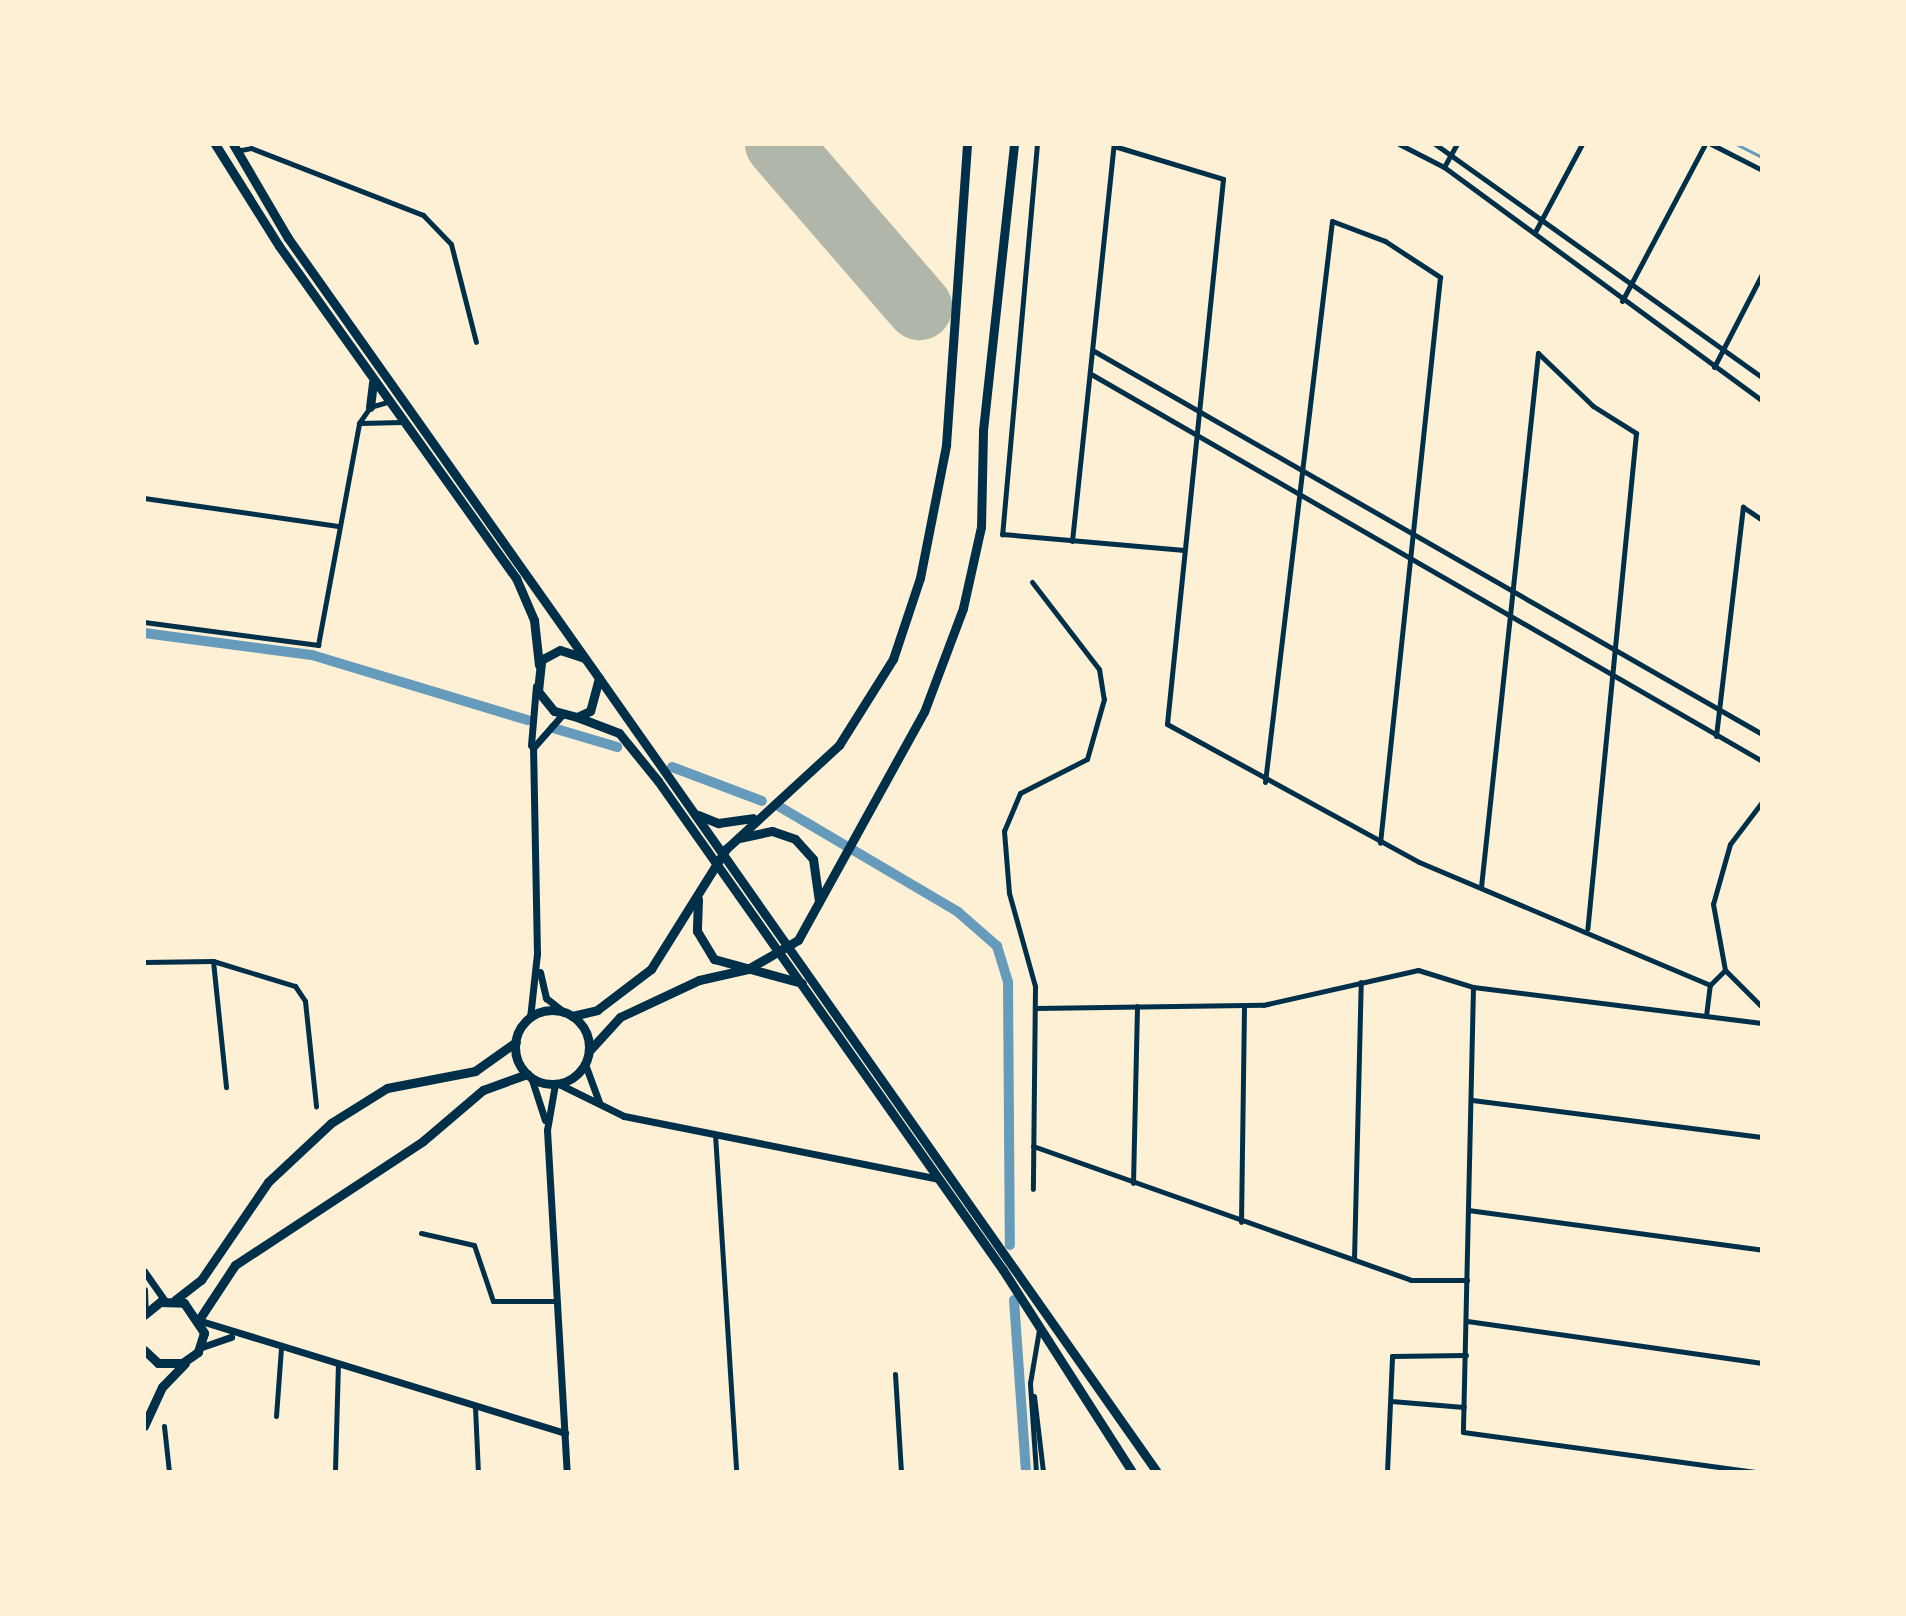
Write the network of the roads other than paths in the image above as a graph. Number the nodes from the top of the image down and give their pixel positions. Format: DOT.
graph roads {
  1 [pos="215,144"];
  2 [pos="967,144"];
  3 [pos="1014,144"];
  4 [pos="1037,144"];
  5 [pos="1399,144"];
  6 [pos="1435,144"];
  7 [pos="1457,144"];
  8 [pos="1582,144"];
  9 [pos="1705,144"];
  10 [pos="1711,144"];
  11 [pos="1114,145"];
  12 [pos="235,148"];
  13 [pos="1452,154"];
  14 [pos="1444,167"];
  15 [pos="1762,170"];
  16 [pos="1545,218"];
  17 [pos="1535,232"];
  18 [pos="1762,274"];
  19 [pos="1633,284"];
  20 [pos="1622,301"];
  21 [pos="476,342"];
  22 [pos="1725,349"];
  23 [pos="1094,351"];
  24 [pos="1714,367"];
  25 [pos="1091,374"];
  26 [pos="1762,377"];
  27 [pos="373,382"];
  28 [pos="387,401"];
  29 [pos="1762,401"];
  30 [pos="405,406"];
  31 [pos="370,407"];
  32 [pos="1197,411"];
  33 [pos="402,422"];
  34 [pos="359,423"];
  35 [pos="1195,431"];
  36 [pos="1299,475"];
  37 [pos="1297,491"];
  38 [pos="144,498"];
  39 [pos="1762,520"];
  40 [pos="338,526"];
  41 [pos="1413,535"];
  42 [pos="1072,541"];
  43 [pos="1184,550"];
  44 [pos="1411,555"];
  45 [pos="1032,582"];
  46 [pos="1510,592"];
  47 [pos="1507,617"];
  48 [pos="144,622"];
  49 [pos="1616,652"];
  50 [pos="584,658"];
  51 [pos="539,665"];
  52 [pos="599,678"];
  53 [pos="1613,678"];
  54 [pos="537,684"];
  55 [pos="1720,710"];
  56 [pos="562,715"];
  57 [pos="577,717"];
  58 [pos="1762,734"];
  59 [pos="1716,736"];
  60 [pos="532,759"];
  61 [pos="1762,761"];
  62 [pos="1265,782"];
  63 [pos="1762,802"];
  64 [pos="698,815"];
  65 [pos="753,818"];
  66 [pos="736,839"];
  67 [pos="1380,843"];
  68 [pos="724,852"];
  69 [pos="716,863"];
  70 [pos="1481,887"];
  71 [pos="699,892"];
  72 [pos="817,910"];
  73 [pos="1587,929"];
  74 [pos="791,947"];
  75 [pos="781,953"];
  76 [pos="537,954"];
  77 [pos="213,961"];
  78 [pos="144,962"];
  79 [pos="748,969"];
  80 [pos="1725,970"];
  81 [pos="1361,982"];
  82 [pos="802,983"];
  83 [pos="1710,985"];
  84 [pos="1473,987"];
  85 [pos="1137,1006"];
  86 [pos="1244,1006"];
  87 [pos="1762,1007"];
  88 [pos="1036,1008"];
  89 [pos="568,1014"];
  90 [pos="1706,1016"];
  91 [pos="530,1018"];
  92 [pos="1762,1023"];
  93 [pos="516,1042"];
  94 [pos="589,1051"];
  95 [pos="585,1064"];
  96 [pos="529,1076"];
  97 [pos="557,1084"];
  98 [pos="226,1087"];
  99 [pos="1472,1100"];
  100 [pos="316,1106"];
  101 [pos="603,1107"];
  102 [pos="547,1130"];
  103 [pos="715,1134"];
  104 [pos="1762,1137"];
  105 [pos="1033,1146"];
  106 [pos="939,1179"];
  107 [pos="1133,1183"];
  108 [pos="1033,1189"];
  109 [pos="1468,1210"];
  110 [pos="1241,1222"];
  111 [pos="421,1233"];
  112 [pos="1762,1250"];
  113 [pos="1354,1259"];
  114 [pos="144,1271"];
  115 [pos="1467,1280"];
  116 [pos="144,1294"];
  117 [pos="170,1301"];
  118 [pos="557,1301"];
  119 [pos="145,1314"];
  120 [pos="200,1320"];
  121 [pos="1467,1321"];
  122 [pos="1039,1326"];
  123 [pos="241,1337"];
  124 [pos="199,1348"];
  125 [pos="281,1348"];
  126 [pos="144,1350"];
  127 [pos="1466,1355"];
  128 [pos="187,1361"];
  129 [pos="338,1363"];
  130 [pos="1762,1363"];
  131 [pos="895,1374"];
  132 [pos="1030,1383"];
  133 [pos="1391,1401"];
  134 [pos="475,1407"];
  135 [pos="1464,1407"];
  136 [pos="276,1416"];
  137 [pos="144,1426"];
  138 [pos="164,1426"];
  139 [pos="565,1433"];
  140 [pos="335,1470"];
  141 [pos="169,1472"];
  142 [pos="478,1472"];
  143 [pos="567,1472"];
  144 [pos="736,1472"];
  145 [pos="901,1472"];
  146 [pos="1036,1472"];
  147 [pos="1043,1472"];
  148 [pos="1132,1472"];
  149 [pos="1157,1472"];
  150 [pos="1387,1472"];
  151 [pos="1755,1472"];
  1 -- 27 [label="main road"];
  2 -- 65 [label="main road"];
  3 -- 72 [label="main road"];
  4 -- 42 [label="street"];
  5 -- 14 [label="street"];
  6 -- 13 [label="street"];
  7 -- 13 [label="street"];
  8 -- 16 [label="street"];
  9 -- 19 [label="street"];
  10 -- 15 [label="street"];
  11 -- 23 [label="street"];
  11 -- 32 [label="street"];
  12 -- 21 [label="street"];
  12 -- 30 [label="main road"];
  13 -- 14 [label="street"];
  13 -- 16 [label="street"];
  14 -- 17 [label="street"];
  16 -- 17 [label="street"];
  16 -- 19 [label="street"];
  17 -- 20 [label="street"];
  18 -- 22 [label="street"];
  19 -- 20 [label="street"];
  19 -- 22 [label="street"];
  20 -- 24 [label="street"];
  22 -- 24 [label="street"];
  22 -- 26 [label="street"];
  23 -- 25 [label="street"];
  23 -- 32 [label="street"];
  24 -- 29 [label="street"];
  25 -- 35 [label="street"];
  25 -- 42 [label="street"];
  27 -- 28 [label="main road"];
  27 -- 31 [label="main road"];
  28 -- 30 [label="street"];
  28 -- 31 [label="street"];
  28 -- 33 [label="main road"];
  30 -- 50 [label="main road"];
  31 -- 34 [label="street"];
  32 -- 35 [label="street"];
  32 -- 36 [label="street"];
  33 -- 34 [label="street"];
  33 -- 51 [label="main road"];
  34 -- 40 [label="street"];
  35 -- 37 [label="street"];
  35 -- 43 [label="street"];
  36 -- 37 [label="street"];
  36 -- 41 [label="street"];
  36 -- 41 [label="street"];
  37 -- 44 [label="street"];
  37 -- 62 [label="street"];
  38 -- 40 [label="street"];
  39 -- 55 [label="street"];
  40 -- 48 [label="street"];
  41 -- 44 [label="street"];
  41 -- 46 [label="street"];
  42 -- 43 [label="street"];
  43 -- 62 [label="street"];
  44 -- 47 [label="street"];
  44 -- 67 [label="street"];
  45 -- 88 [label="street"];
  46 -- 47 [label="street"];
  46 -- 49 [label="street"];
  46 -- 49 [label="street"];
  47 -- 53 [label="street"];
  47 -- 70 [label="street"];
  49 -- 53 [label="street"];
  49 -- 55 [label="street"];
  50 -- 51 [label="main road"];
  50 -- 52 [label="main road"];
  51 -- 54 [label="main road"];
  52 -- 57 [label="main road"];
  52 -- 64 [label="main road"];
  53 -- 59 [label="street"];
  53 -- 73 [label="street"];
  54 -- 56 [label="main road"];
  54 -- 60 [label="street"];
  55 -- 58 [label="street"];
  55 -- 59 [label="street"];
  56 -- 57 [label="main road"];
  56 -- 60 [label="street"];
  57 -- 69 [label="main road"];
  59 -- 61 [label="street"];
  60 -- 76 [label="street"];
  62 -- 67 [label="street"];
  63 -- 80 [label="street"];
  64 -- 65 [label="main road"];
  64 -- 68 [label="main road"];
  65 -- 66 [label="main road"];
  66 -- 68 [label="main road"];
  66 -- 72 [label="main road"];
  67 -- 70 [label="street"];
  68 -- 69 [label="main road"];
  68 -- 74 [label="main road"];
  69 -- 71 [label="main road"];
  69 -- 75 [label="main road"];
  70 -- 73 [label="street"];
  71 -- 79 [label="main road"];
  71 -- 89 [label="main road"];
  72 -- 74 [label="main road"];
  73 -- 83 [label="street"];
  74 -- 75 [label="main road"];
  74 -- 149 [label="main road"];
  75 -- 79 [label="main road"];
  75 -- 82 [label="main road"];
  76 -- 89 [label="street"];
  76 -- 91 [label="street"];
  77 -- 78 [label="street"];
  77 -- 98 [label="street"];
  77 -- 100 [label="street"];
  79 -- 82 [label="main road"];
  79 -- 94 [label="main road"];
  80 -- 83 [label="street"];
  80 -- 87 [label="street"];
  81 -- 84 [label="street"];
  81 -- 86 [label="street"];
  81 -- 113 [label="street"];
  82 -- 106 [label="main road"];
  83 -- 90 [label="street"];
  84 -- 90 [label="street"];
  84 -- 99 [label="street"];
  85 -- 86 [label="street"];
  85 -- 88 [label="street"];
  85 -- 107 [label="street"];
  86 -- 110 [label="street"];
  88 -- 105 [label="street"];
  89 -- 91 [label="main road"];
  89 -- 94 [label="main road"];
  90 -- 92 [label="street"];
  91 -- 93 [label="main road"];
  93 -- 96 [label="main road"];
  93 -- 117 [label="main road"];
  94 -- 95 [label="main road"];
  95 -- 97 [label="main road"];
  95 -- 101 [label="street"];
  96 -- 97 [label="main road"];
  96 -- 102 [label="street"];
  96 -- 120 [label="main road"];
  97 -- 101 [label="street"];
  97 -- 102 [label="street"];
  99 -- 104 [label="street"];
  99 -- 109 [label="street"];
  101 -- 103 [label="street"];
  102 -- 118 [label="street"];
  103 -- 106 [label="street"];
  103 -- 144 [label="street"];
  105 -- 107 [label="street"];
  105 -- 108 [label="street"];
  106 -- 122 [label="main road"];
  107 -- 110 [label="street"];
  109 -- 112 [label="street"];
  109 -- 115 [label="street"];
  110 -- 113 [label="street"];
  111 -- 118 [label="street"];
  113 -- 115 [label="street"];
  114 -- 117 [label="street"];
  115 -- 121 [label="street"];
  116 -- 119 [label="street"];
  117 -- 119 [label="main road"];
  117 -- 120 [label="main road"];
  118 -- 139 [label="street"];
  120 -- 123 [label="street"];
  120 -- 124 [label="main road"];
  121 -- 127 [label="street"];
  121 -- 130 [label="street"];
  122 -- 132 [label="street"];
  122 -- 148 [label="main road"];
  123 -- 124 [label="street"];
  123 -- 125 [label="street"];
  124 -- 128 [label="main road"];
  125 -- 129 [label="street"];
  125 -- 136 [label="street"];
  126 -- 128 [label="main road"];
  127 -- 133 [label="street"];
  127 -- 135 [label="street"];
  128 -- 137 [label="main road"];
  129 -- 134 [label="street"];
  129 -- 140 [label="street"];
  131 -- 145 [label="street"];
  132 -- 146 [label="street"];
  132 -- 147 [label="street"];
  133 -- 135 [label="street"];
  133 -- 150 [label="street"];
  134 -- 139 [label="street"];
  134 -- 142 [label="street"];
  135 -- 151 [label="street"];
  138 -- 141 [label="street"];
  139 -- 143 [label="street"];
}
